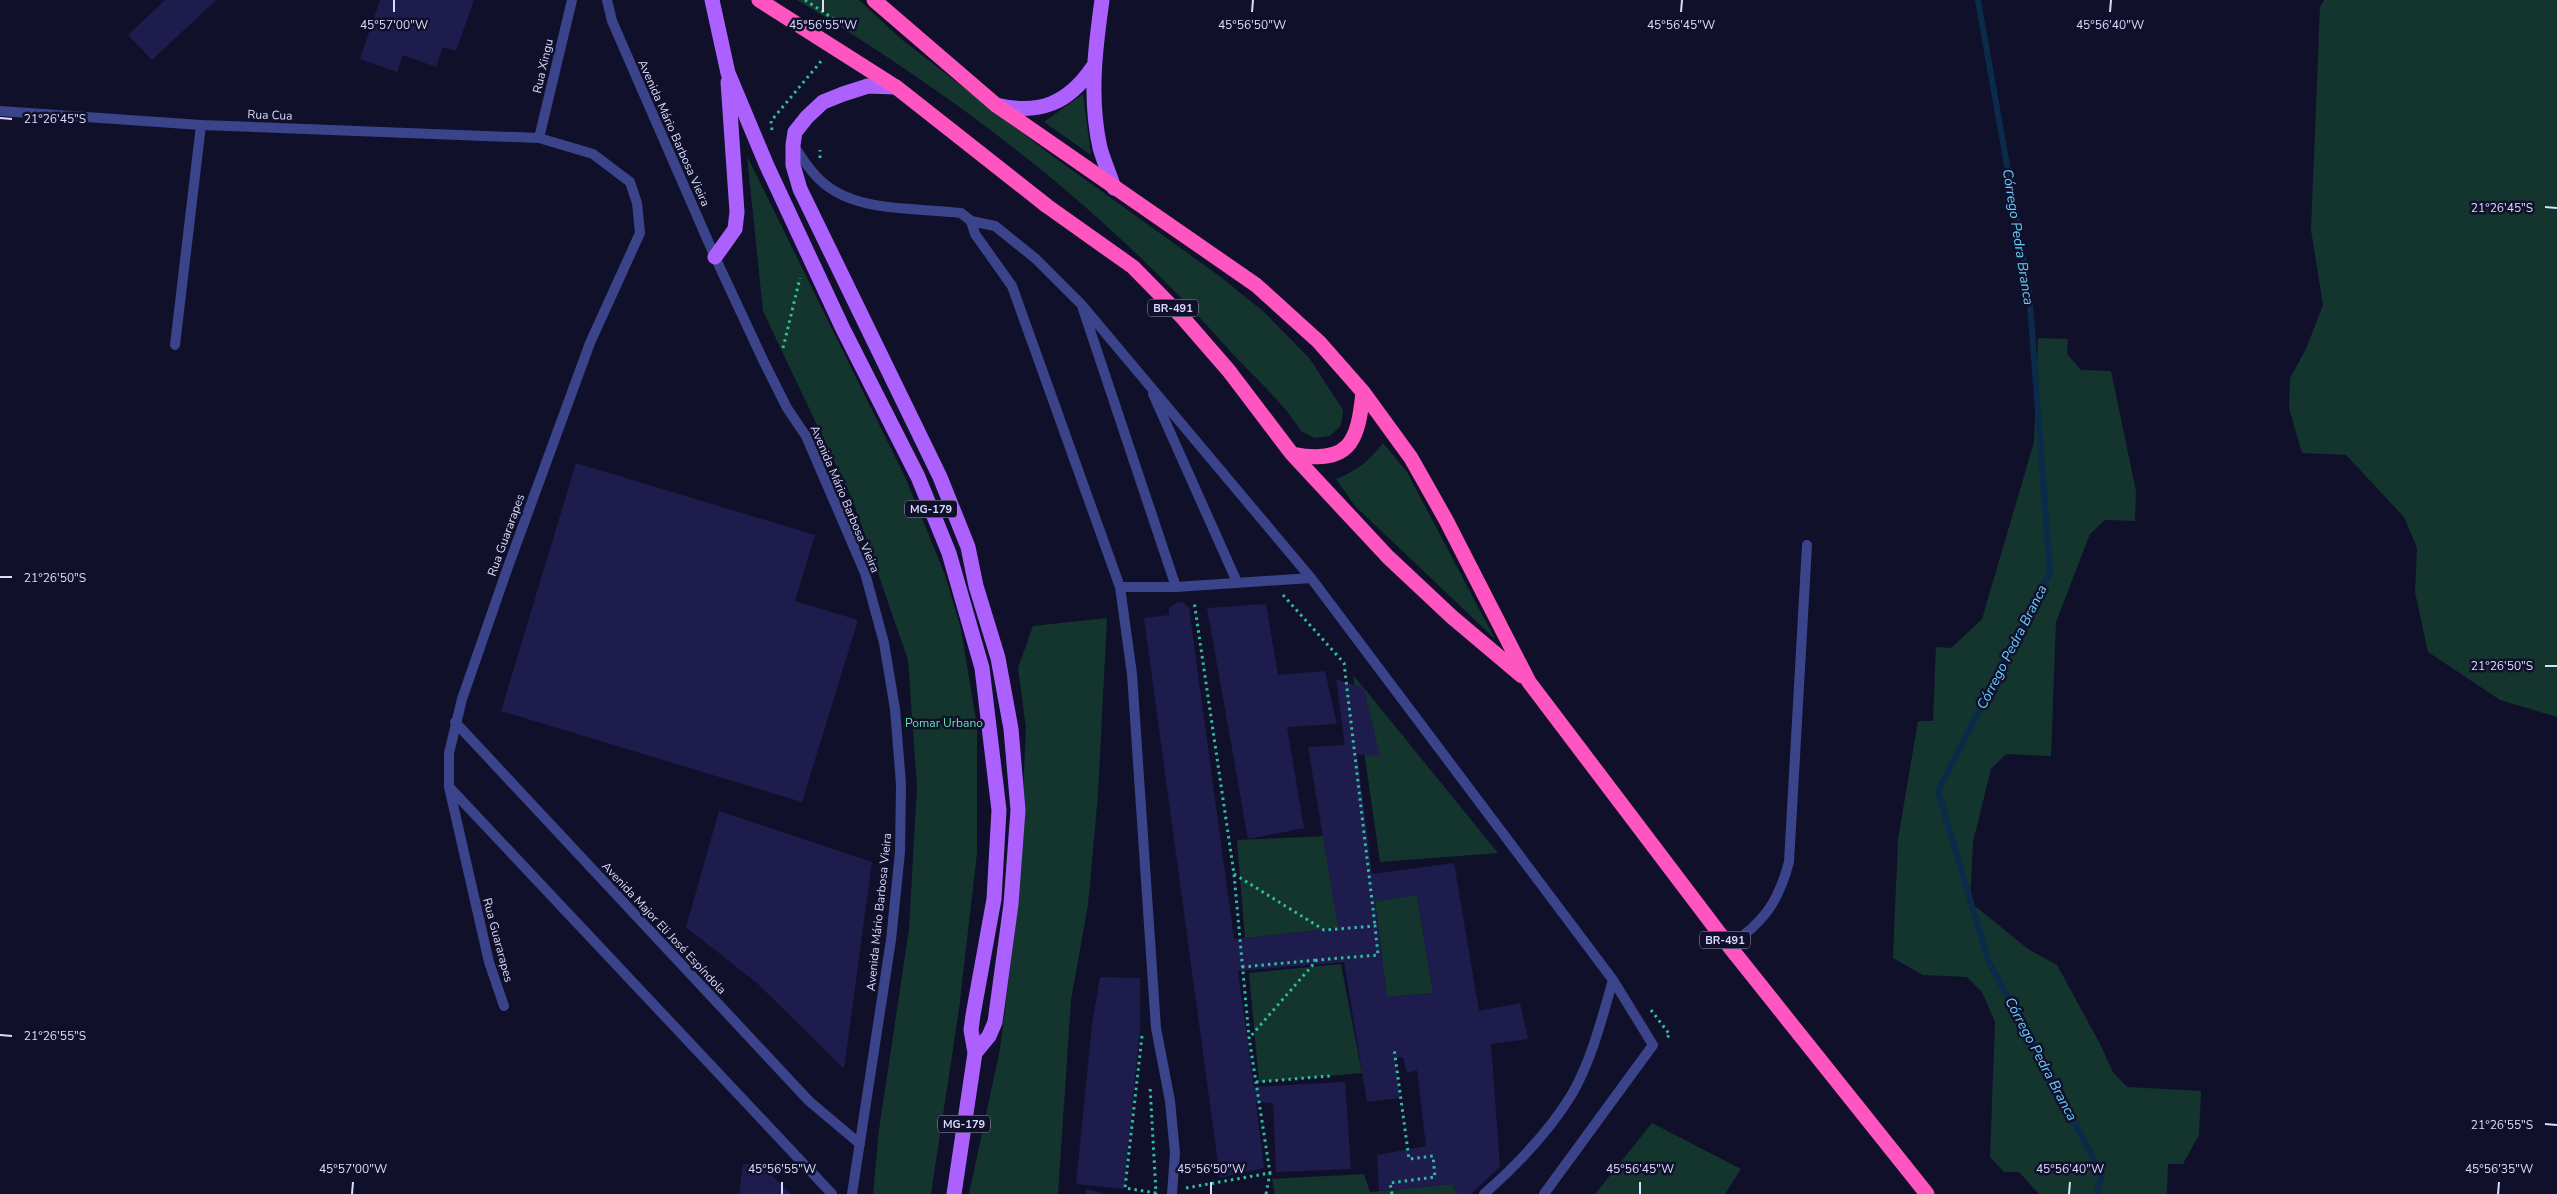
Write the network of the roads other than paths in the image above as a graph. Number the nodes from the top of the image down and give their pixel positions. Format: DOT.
graph roads {
  1 [pos="572,0"];
  2 [pos="607,0"];
  3 [pos="712,0"];
  4 [pos="759,0"];
  5 [pos="874,0"];
  6 [pos="1102,0"];
  7 [pos="1093,67"];
  8 [pos="728,73"];
  9 [pos="896,87"];
  10 [pos="996,105"];
  11 [pos="0,111"];
  12 [pos="201,125"];
  13 [pos="538,138"];
  14 [pos="793,145"];
  15 [pos="1114,188"];
  16 [pos="971,221"];
  17 [pos="715,257"];
  18 [pos="1081,304"];
  19 [pos="175,344"];
  20 [pos="1147,382"];
  21 [pos="1363,392"];
  22 [pos="1292,454"];
  23 [pos="1807,545"];
  24 [pos="1311,578"];
  25 [pos="1237,582"];
  26 [pos="1120,587"];
  27 [pos="1176,588"];
  28 [pos="1528,682"];
  29 [pos="454,722"];
  30 [pos="449,787"];
  31 [pos="1730,946"];
  32 [pos="1613,980"];
  33 [pos="504,1006"];
  34 [pos="975,1053"];
  35 [pos="860,1144"];
  36 [pos="1172,1192"];
  37 [pos="832,1194"];
  38 [pos="852,1194"];
  39 [pos="954,1194"];
  40 [pos="1484,1194"];
  41 [pos="1544,1194"];
  42 [pos="1927,1194"];
  1 -- 13 [label="street, Rua Xingu"];
  2 -- 17 [label="street, Avenida Mário Barbosa Vieira"];
  3 -- 8 [label="main road, MG-179"];
  4 -- 9 [label="highway, BR-491"];
  5 -- 10 [label="highway, BR-491"];
  6 -- 7 [label="main road"];
  7 -- 10 [label="main road"];
  7 -- 15 [label="main road"];
  8 -- 17 [label="main road"];
  8 -- 34 [label="main road, MG-179"];
  9 -- 14 [label="main road, MG-179"];
  9 -- 22 [label="highway, BR-491"];
  10 -- 15 [label="highway, BR-491"];
  11 -- 12 [label="street, Rua Cua"];
  12 -- 13 [label="street, Rua Cua"];
  12 -- 19 [label="street"];
  13 -- 29 [label="street, Rua Guararapes"];
  14 -- 16 [label="street"];
  14 -- 34 [label="main road, MG-179"];
  15 -- 21 [label="highway, BR-491"];
  16 -- 18 [label="street"];
  16 -- 26 [label="street"];
  17 -- 35 [label="street, Avenida Mário Barbosa Vieira"];
  18 -- 20 [label="street"];
  18 -- 27 [label="street"];
  20 -- 24 [label="street"];
  20 -- 25 [label="street"];
  21 -- 22 [label="highway"];
  21 -- 28 [label="highway, BR-491"];
  22 -- 28 [label="highway, BR-491"];
  23 -- 31 [label="street"];
  24 -- 25 [label="street"];
  24 -- 32 [label="street"];
  25 -- 27 [label="street"];
  26 -- 27 [label="street"];
  26 -- 36 [label="street"];
  28 -- 31 [label="highway, BR-491"];
  29 -- 30 [label="street, Rua Guararapes"];
  29 -- 35 [label="street, Avenida Major Eli José Espíndola"];
  30 -- 33 [label="street, Rua Guararapes"];
  30 -- 37 [label="street"];
  31 -- 42 [label="highway, BR-491"];
  32 -- 40 [label="street"];
  32 -- 41 [label="street"];
  34 -- 39 [label="main road, MG-179"];
  35 -- 38 [label="street, Avenida Mário Barbosa Vieira"];
}
